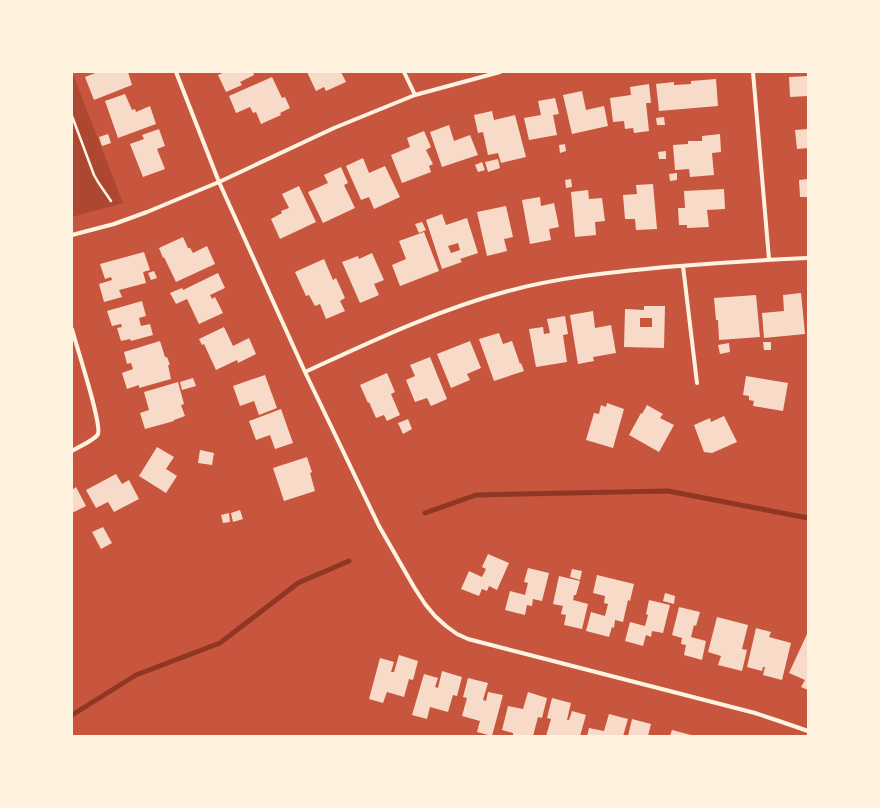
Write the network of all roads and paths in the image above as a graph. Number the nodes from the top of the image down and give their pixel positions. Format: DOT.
graph roads {
  1 [pos="176,72"];
  2 [pos="404,72"];
  3 [pos="500,72"];
  4 [pos="753,72"];
  5 [pos="415,95"];
  6 [pos="72,116"];
  7 [pos="219,182"];
  8 [pos="111,201"];
  9 [pos="72,235"];
  10 [pos="808,258"];
  11 [pos="769,259"];
  12 [pos="683,266"];
  13 [pos="72,329"];
  14 [pos="306,372"];
  15 [pos="696,383"];
  16 [pos="72,451"];
  17 [pos="808,732"];
  1 -- 7 [label="street"];
  2 -- 5 [label="street"];
  3 -- 5 [label="street"];
  4 -- 11 [label="street"];
  5 -- 7 [label="street"];
  6 -- 8 [label="path"];
  7 -- 9 [label="street"];
  7 -- 14 [label="street"];
  10 -- 11 [label="street"];
  11 -- 12 [label="street"];
  12 -- 14 [label="street"];
  12 -- 15 [label="street"];
  13 -- 16 [label="street"];
  14 -- 17 [label="street"];
}
